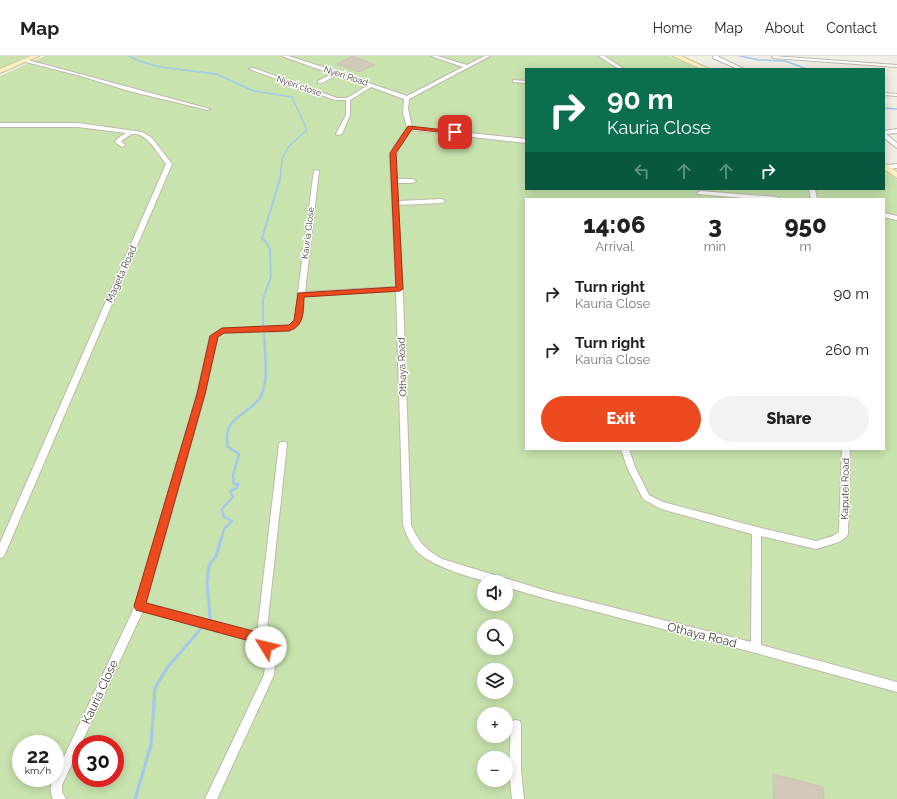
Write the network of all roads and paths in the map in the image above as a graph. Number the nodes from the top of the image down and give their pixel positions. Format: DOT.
graph roads {
  1 [pos="36,56"];
  2 [pos="284,56"];
  3 [pos="433,56"];
  4 [pos="488,56"];
  5 [pos="601,56"];
  6 [pos="676,56"];
  7 [pos="715,57"];
  8 [pos="774,57"];
  9 [pos="24,60"];
  10 [pos="467,66"];
  11 [pos="897,66"];
  12 [pos="620,68"];
  13 [pos="704,68"];
  14 [pos="740,68"];
  15 [pos="251,69"];
  16 [pos="0,71"];
  17 [pos="338,73"];
  18 [pos="515,81"];
  19 [pos="320,82"];
  20 [pos="525,82"];
  21 [pos="372,85"];
  22 [pos="885,94"];
  23 [pos="897,95"];
  24 [pos="407,98"];
  25 [pos="348,99"];
  26 [pos="208,108"];
  27 [pos="0,125"];
  28 [pos="410,128"];
  29 [pos="897,131"];
  30 [pos="132,132"];
  31 [pos="339,134"];
  32 [pos="885,134"];
  33 [pos="885,135"];
  34 [pos="525,141"];
  35 [pos="122,145"];
  36 [pos="897,146"];
  37 [pos="885,166"];
  38 [pos="897,166"];
  39 [pos="316,171"];
  40 [pos="897,176"];
  41 [pos="394,181"];
  42 [pos="413,181"];
  43 [pos="700,194"];
  44 [pos="762,198"];
  45 [pos="442,201"];
  46 [pos="395,203"];
  47 [pos="885,215"];
  48 [pos="897,218"];
  49 [pos="400,289"];
  50 [pos="300,294"];
  51 [pos="283,444"];
  52 [pos="625,450"];
  53 [pos="846,450"];
  54 [pos="757,531"];
  55 [pos="0,554"];
  56 [pos="479,575"];
  57 [pos="513,585"];
  58 [pos="140,606"];
  59 [pos="261,639"];
  60 [pos="756,648"];
  61 [pos="897,687"];
  62 [pos="516,725"];
  63 [pos="60,799"];
  64 [pos="211,799"];
  65 [pos="518,799"];
  1 -- 9 [label="main road"];
  2 -- 17 [label="street, Nyeri Road"];
  3 -- 10 [label="street"];
  4 -- 10 [label="street"];
  5 -- 12 [label="street"];
  6 -- 13 [label="main road"];
  7 -- 14 [label="street"];
  8 -- 11 [label="street"];
  9 -- 16 [label="main road"];
  9 -- 26 [label="street"];
  10 -- 24 [label="street"];
  15 -- 25 [label="street, Nyeri close"];
  17 -- 19 [label="street"];
  17 -- 21 [label="street, Nyeri Road"];
  18 -- 20 [label="street"];
  21 -- 24 [label="street, Nyeri Road"];
  21 -- 25 [label="street"];
  22 -- 23 [label="street"];
  24 -- 28 [label="street"];
  25 -- 31 [label="street"];
  27 -- 30 [label="street, Mageta Road"];
  28 -- 34 [label="street"];
  28 -- 41 [label="street, Othaya Road"];
  29 -- 32 [label="street"];
  30 -- 35 [label="street"];
  30 -- 55 [label="street, Mageta Road"];
  33 -- 36 [label="street"];
  37 -- 38 [label="street"];
  37 -- 40 [label="main road"];
  39 -- 50 [label="street, Kauria Close"];
  41 -- 42 [label="street"];
  41 -- 46 [label="street, Othaya Road"];
  43 -- 44 [label="street"];
  45 -- 46 [label="street"];
  46 -- 49 [label="street, Othaya Road"];
  47 -- 48 [label="street"];
  49 -- 50 [label="street"];
  49 -- 56 [label="street, Othaya Road"];
  50 -- 58 [label="street, Kauria Close"];
  51 -- 59 [label="street"];
  52 -- 54 [label="street, Kaputei Road"];
  53 -- 54 [label="street, Kaputei Road"];
  54 -- 60 [label="street"];
  57 -- 60 [label="street, Othaya Road"];
  58 -- 59 [label="street"];
  58 -- 63 [label="street, Kauria Close"];
  59 -- 64 [label="street"];
  60 -- 61 [label="street, Othaya Road"];
  62 -- 65 [label="street"];
}
